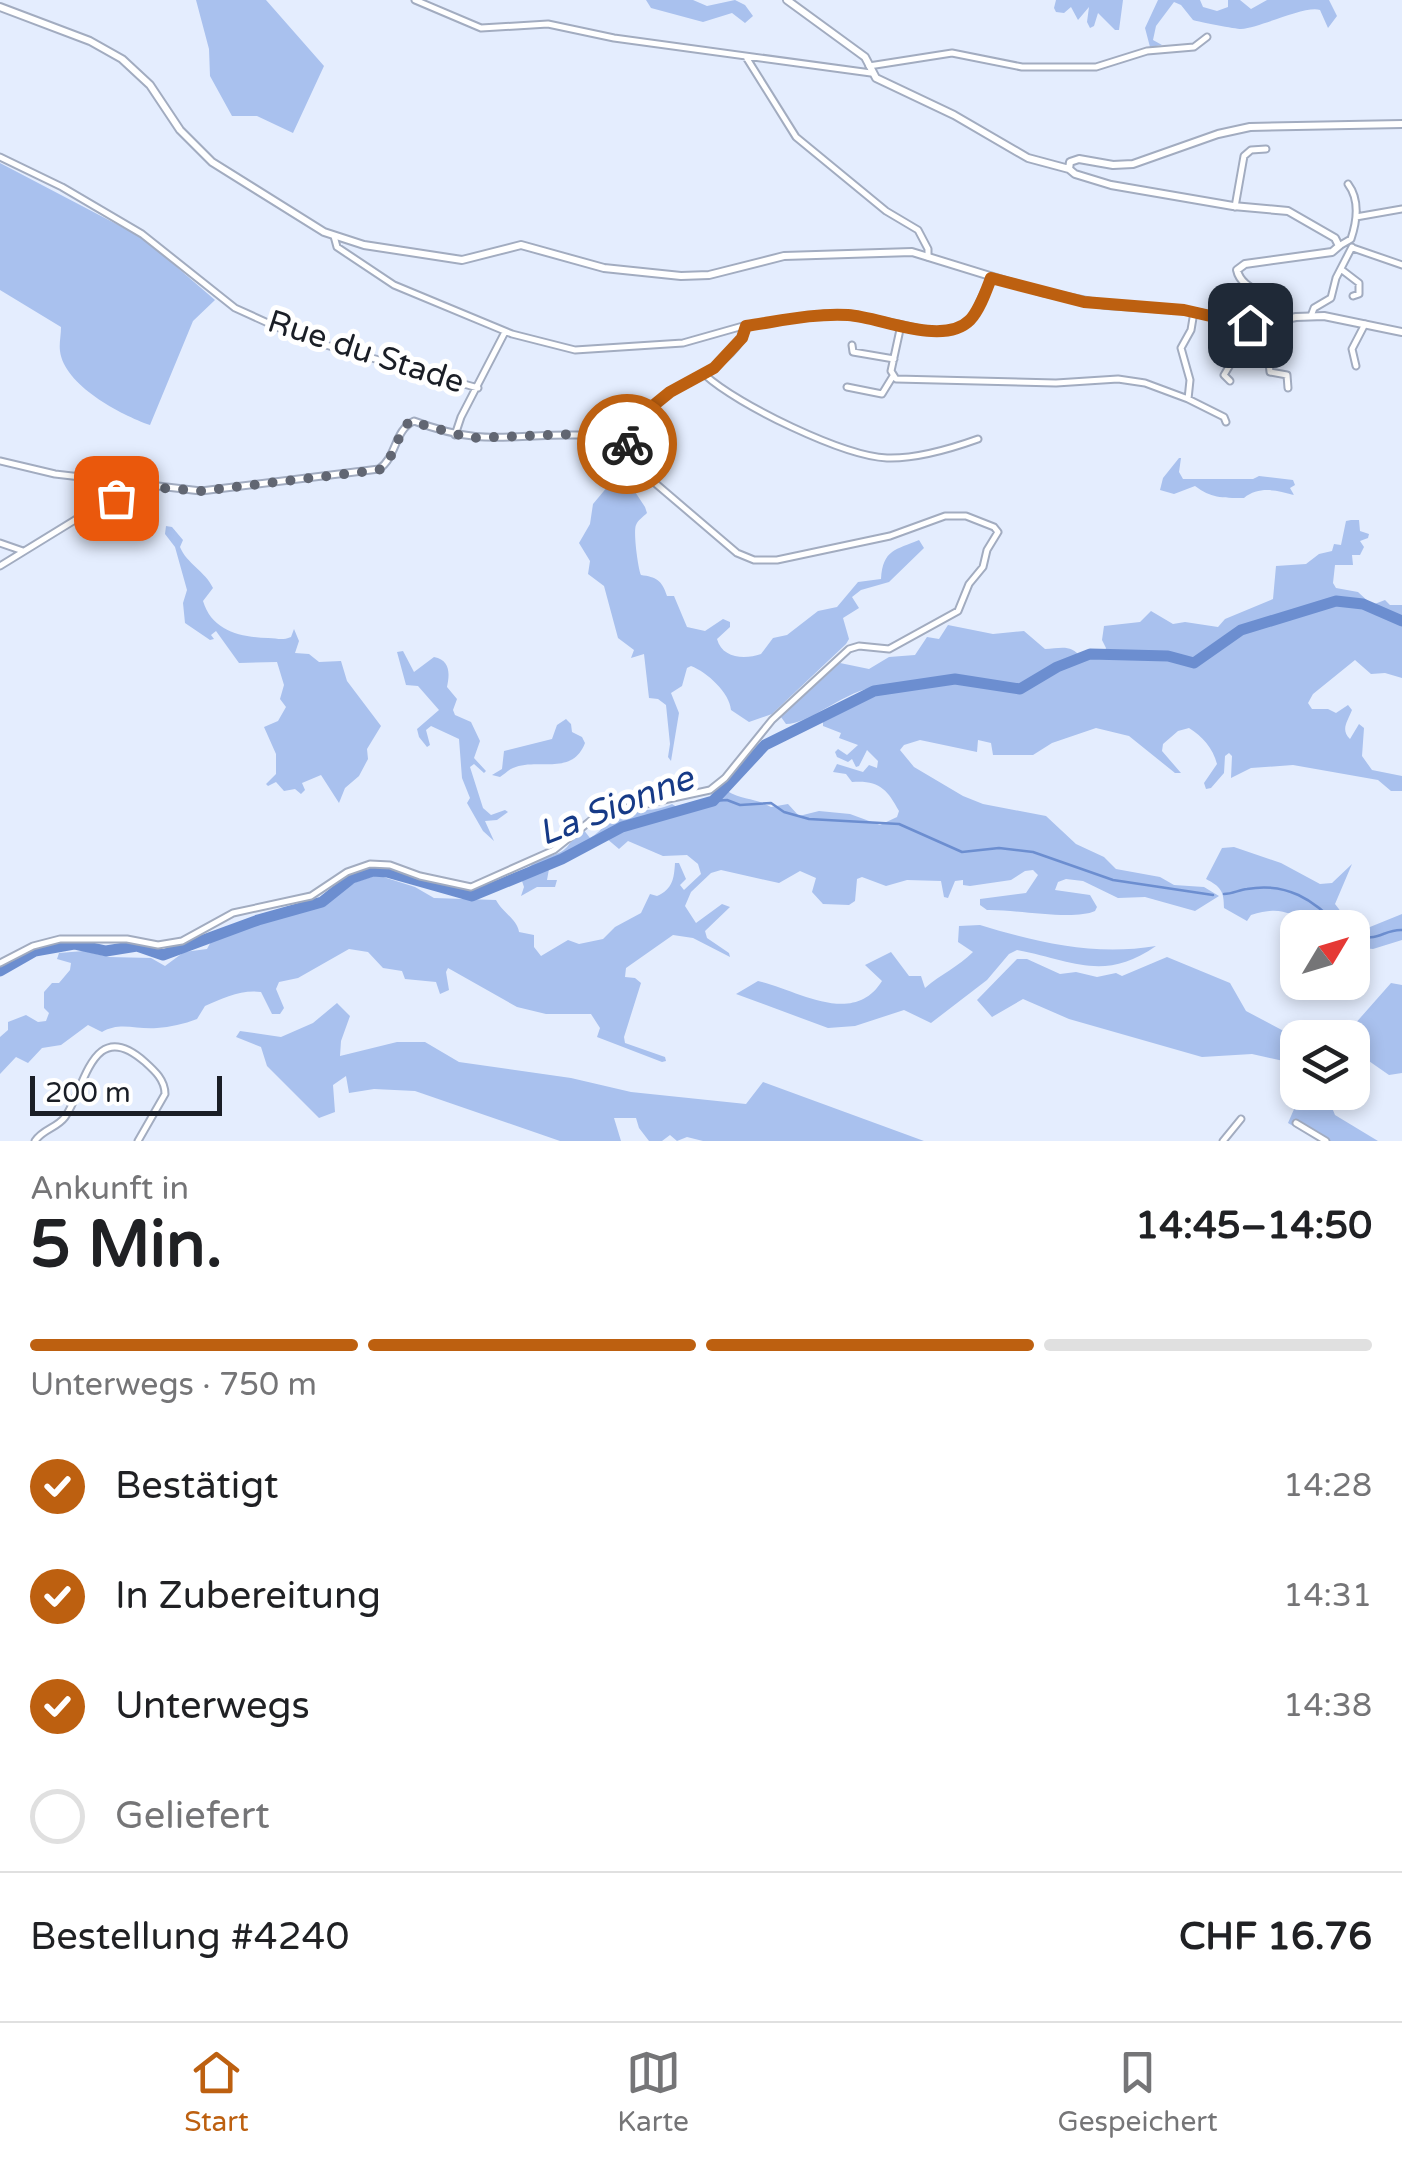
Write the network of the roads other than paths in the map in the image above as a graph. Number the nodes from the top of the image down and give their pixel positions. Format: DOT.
graph roads {
  1 [pos="414,0"];
  2 [pos="787,0"];
  3 [pos="0,7"];
  4 [pos="1207,37"];
  5 [pos="746,57"];
  6 [pos="870,69"];
  7 [pos="1402,124"];
  8 [pos="1266,150"];
  9 [pos="0,157"];
  10 [pos="1068,168"];
  11 [pos="1348,184"];
  12 [pos="1235,206"];
  13 [pos="1402,209"];
  14 [pos="1356,217"];
  15 [pos="334,236"];
  16 [pos="1346,245"];
  17 [pos="928,256"];
  18 [pos="1402,265"];
  19 [pos="1342,270"];
  20 [pos="991,278"];
  21 [pos="1352,296"];
  22 [pos="1194,312"];
  23 [pos="1311,316"];
  24 [pos="1286,319"];
  25 [pos="1365,323"];
  26 [pos="1264,324"];
  27 [pos="746,326"];
  28 [pos="901,326"];
  29 [pos="505,332"];
  30 [pos="1402,332"];
  31 [pos="1267,340"];
  32 [pos="852,345"];
  33 [pos="894,359"];
  34 [pos="1356,366"];
  35 [pos="705,375"];
  36 [pos="893,376"];
  37 [pos="1230,381"];
  38 [pos="847,387"];
  39 [pos="478,388"];
  40 [pos="1288,388"];
  41 [pos="1188,399"];
  42 [pos="1226,422"];
  43 [pos="455,435"];
  44 [pos="978,438"];
  45 [pos="639,446"];
  46 [pos="0,462"];
  47 [pos="136,486"];
  48 [pos="0,543"];
  49 [pos="23,551"];
  50 [pos="0,566"];
  51 [pos="0,964"];
  52 [pos="1241,1119"];
  53 [pos="1296,1123"];
  54 [pos="35,1141"];
  55 [pos="138,1141"];
  56 [pos="1223,1141"];
  57 [pos="1326,1141"];
  1 -- 5 [label="street"];
  2 -- 6 [label="street"];
  3 -- 15 [label="street"];
  4 -- 6 [label="street"];
  5 -- 6 [label="street"];
  5 -- 17 [label="street"];
  6 -- 10 [label="street"];
  7 -- 10 [label="street"];
  8 -- 12 [label="street"];
  9 -- 39 [label="street, Rue du Stade"];
  10 -- 12 [label="street"];
  11 -- 14 [label="street"];
  12 -- 16 [label="street"];
  13 -- 14 [label="street"];
  14 -- 16 [label="street"];
  15 -- 17 [label="street"];
  15 -- 29 [label="street"];
  16 -- 18 [label="street"];
  16 -- 19 [label="street"];
  16 -- 24 [label="street"];
  17 -- 20 [label="street"];
  19 -- 21 [label="street"];
  19 -- 23 [label="street"];
  20 -- 22 [label="street"];
  20 -- 28 [label="street"];
  22 -- 26 [label="street"];
  22 -- 41 [label="street"];
  23 -- 24 [label="street"];
  23 -- 25 [label="street"];
  24 -- 26 [label="street"];
  25 -- 30 [label="street"];
  25 -- 34 [label="street"];
  26 -- 31 [label="street"];
  27 -- 28 [label="street"];
  27 -- 29 [label="street"];
  27 -- 35 [label="street"];
  28 -- 33 [label="street"];
  29 -- 39 [label="street, Rue du Stade"];
  31 -- 37 [label="street"];
  31 -- 40 [label="street"];
  32 -- 33 [label="street"];
  33 -- 36 [label="street"];
  35 -- 44 [label="street"];
  35 -- 45 [label="street"];
  36 -- 38 [label="street"];
  36 -- 41 [label="street"];
  39 -- 43 [label="street"];
  41 -- 42 [label="street"];
  43 -- 45 [label="street"];
  43 -- 47 [label="street"];
  45 -- 51 [label="street"];
  46 -- 47 [label="street"];
  47 -- 49 [label="street"];
  48 -- 49 [label="street"];
  49 -- 50 [label="street"];
  52 -- 56 [label="street"];
  53 -- 57 [label="street"];
  54 -- 55 [label="street"];
}
